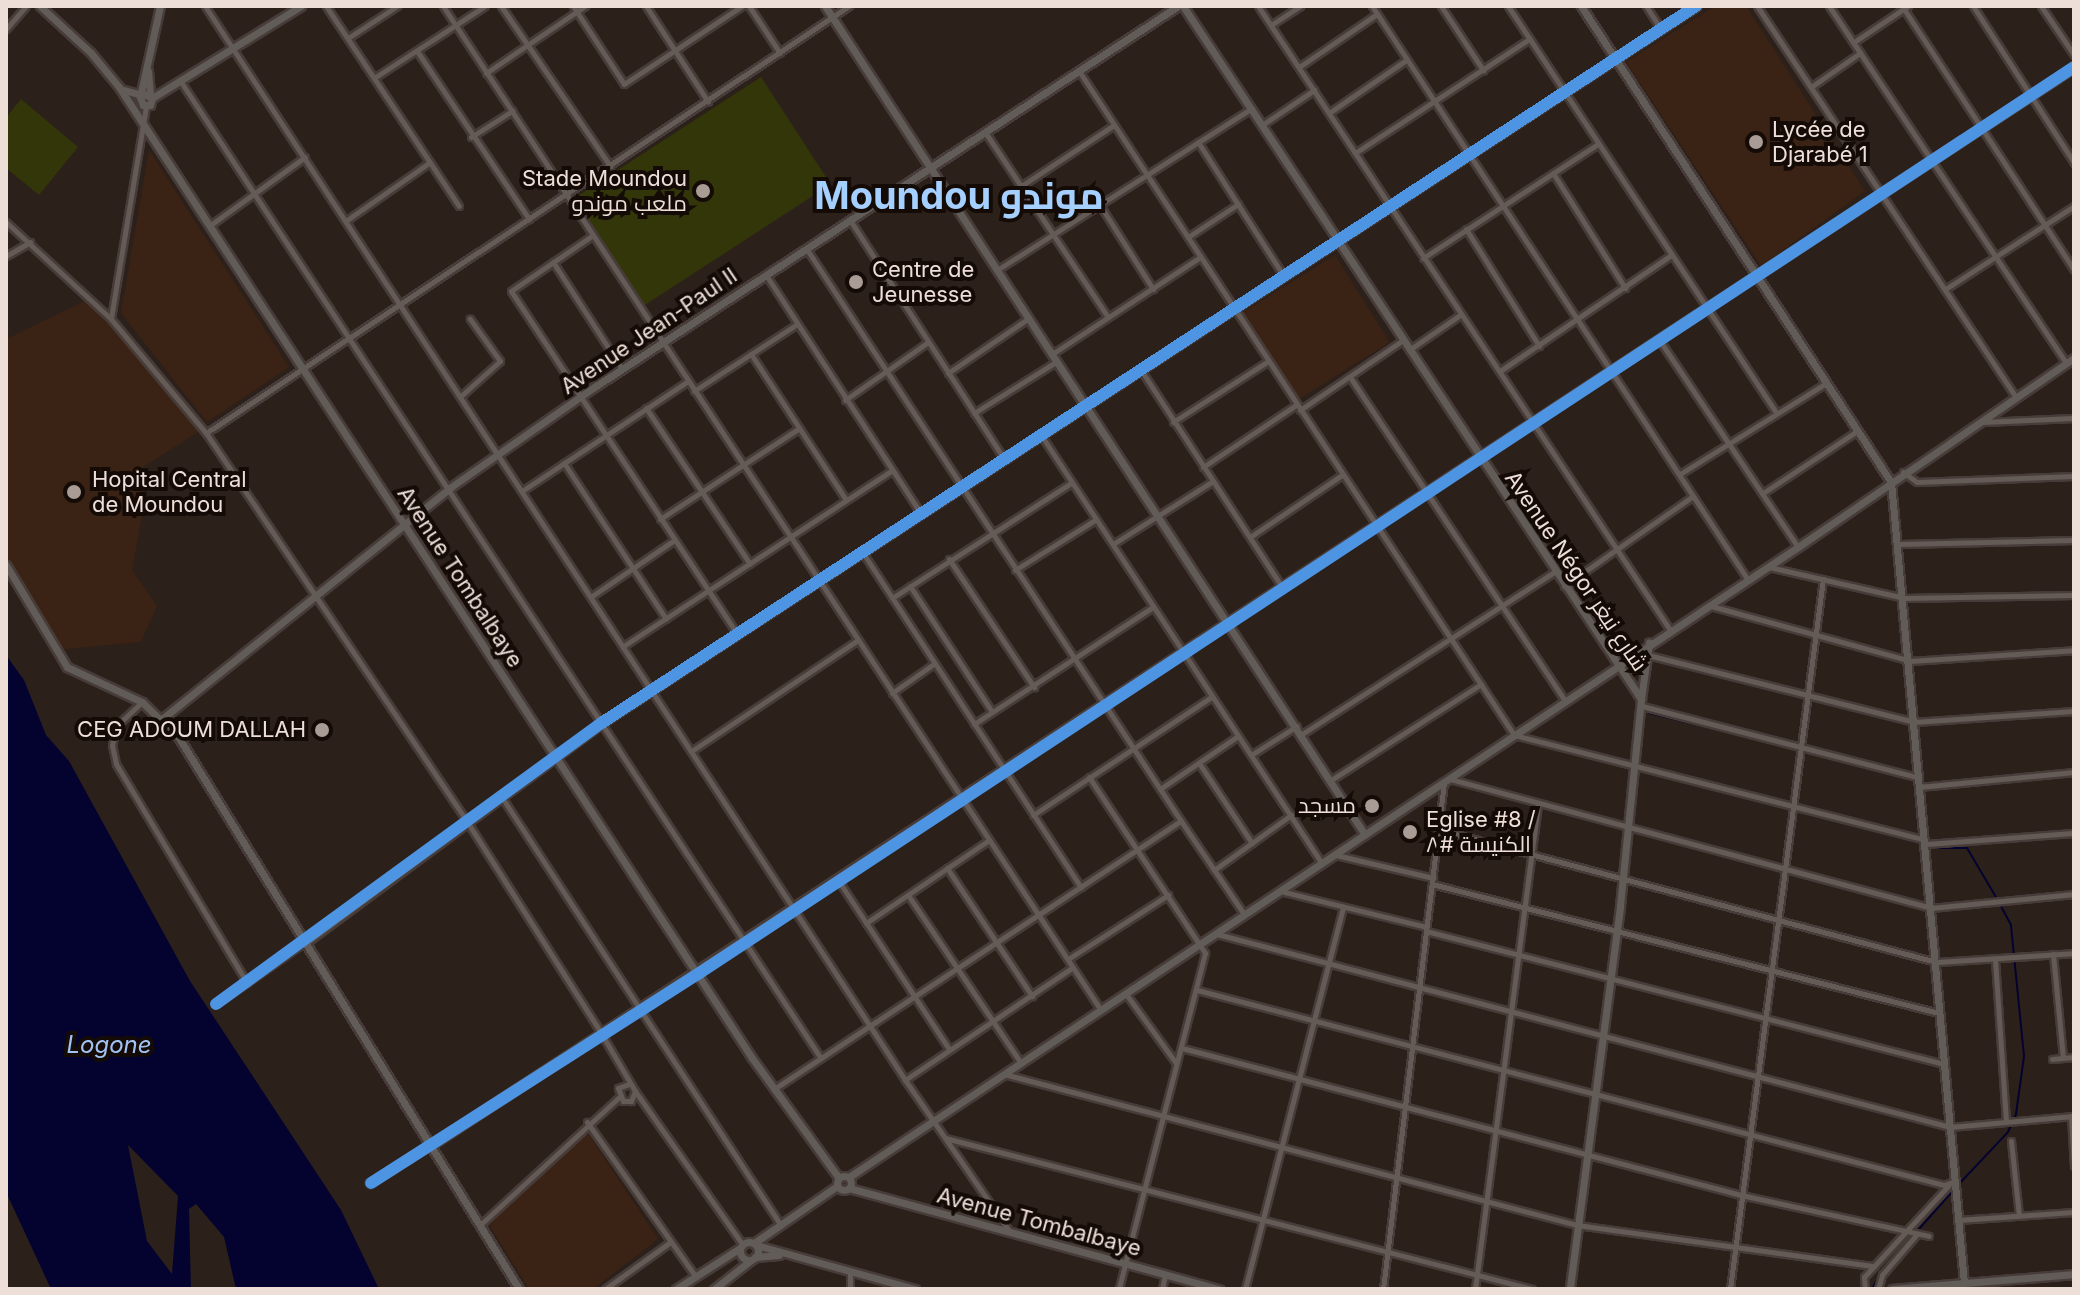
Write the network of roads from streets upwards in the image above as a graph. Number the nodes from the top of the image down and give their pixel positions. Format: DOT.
graph roads {
  1 [pos="26,6"];
  2 [pos="40,6"];
  3 [pos="160,6"];
  4 [pos="206,6"];
  5 [pos="301,6"];
  6 [pos="326,6"];
  7 [pos="397,6"];
  8 [pos="443,6"];
  9 [pos="485,6"];
  10 [pos="501,6"];
  11 [pos="585,6"];
  12 [pos="742,6"];
  13 [pos="749,6"];
  14 [pos="825,6"];
  15 [pos="849,6"];
  16 [pos="1180,6"];
  17 [pos="1258,6"];
  18 [pos="1300,6"];
  19 [pos="1372,6"];
  20 [pos="1441,6"];
  21 [pos="1508,6"];
  22 [pos="1581,6"];
  23 [pos="1646,6"];
  24 [pos="1696,6"];
  25 [pos="1757,6"];
  26 [pos="1829,6"];
  27 [pos="1973,6"];
  28 [pos="2041,6"];
  29 [pos="650,7"];
  30 [pos="1905,7"];
  31 [pos="575,9"];
  32 [pos="1377,14"];
  33 [pos="833,18"];
  34 [pos="1271,25"];
  35 [pos="456,27"];
  36 [pos="6,29"];
  37 [pos="1661,29"];
  38 [pos="348,39"];
  39 [pos="1529,39"];
  40 [pos="1854,42"];
  41 [pos="530,44"];
  42 [pos="235,50"];
  43 [pos="417,51"];
  44 [pos="674,51"];
  45 [pos="780,53"];
  46 [pos="1860,53"];
  47 [pos="2074,55"];
  48 [pos="1616,59"];
  49 [pos="1406,60"];
  50 [pos="1299,67"];
  51 [pos="2074,67"];
  52 [pos="1483,70"];
  53 [pos="1079,71"];
  54 [pos="486,73"];
  55 [pos="374,78"];
  56 [pos="181,82"];
  57 [pos="1811,87"];
  58 [pos="121,89"];
  59 [pos="1314,90"];
  60 [pos="1565,92"];
  61 [pos="2032,96"];
  62 [pos="146,98"];
  63 [pos="708,102"];
  64 [pos="1433,104"];
  65 [pos="1252,109"];
  66 [pos="512,111"];
  67 [pos="1329,113"];
  68 [pos="1114,125"];
  69 [pos="1262,125"];
  70 [pos="1983,127"];
  71 [pos="143,128"];
  72 [pos="985,132"];
  73 [pos="471,137"];
  74 [pos="1198,142"];
  75 [pos="1598,144"];
  76 [pos="1472,152"];
  77 [pos="1355,153"];
  78 [pos="306,157"];
  79 [pos="1932,159"];
  80 [pos="430,162"];
  81 [pos="2074,163"];
  82 [pos="610,166"];
  83 [pos="929,167"];
  84 [pos="1143,173"];
  85 [pos="1553,173"];
  86 [pos="1021,186"];
  87 [pos="256,194"];
  88 [pos="566,194"];
  89 [pos="1884,194"];
  90 [pos="1098,202"];
  91 [pos="1238,204"];
  92 [pos="1502,204"];
  93 [pos="1389,205"];
  94 [pos="459,206"];
  95 [pos="2074,206"];
  96 [pos="529,219"];
  97 [pos="849,219"];
  98 [pos="347,220"];
  99 [pos="6,222"];
  100 [pos="2043,225"];
  101 [pos="208,227"];
  102 [pos="1466,229"];
  103 [pos="1052,233"];
  104 [pos="593,235"];
  105 [pos="1188,237"];
  106 [pos="1337,239"];
  107 [pos="30,242"];
  108 [pos="806,248"];
  109 [pos="1993,254"];
  110 [pos="6,256"];
  111 [pos="1670,256"];
  112 [pos="1200,257"];
  113 [pos="1423,258"];
  114 [pos="553,262"];
  115 [pos="997,270"];
  116 [pos="2074,270"];
  117 [pos="766,275"];
  118 [pos="1283,275"];
  119 [pos="1757,276"];
  120 [pos="1625,288"];
  121 [pos="1947,288"];
  122 [pos="1153,289"];
  123 [pos="401,302"];
  124 [pos="1234,309"];
  125 [pos="1707,311"];
  126 [pos="1460,315"];
  127 [pos="1108,317"];
  128 [pos="1029,318"];
  129 [pos="111,319"];
  130 [pos="470,319"];
  131 [pos="1578,321"];
  132 [pos="797,324"];
  133 [pos="350,336"];
  134 [pos="1403,340"];
  135 [pos="1660,341"];
  136 [pos="928,342"];
  137 [pos="663,343"];
  138 [pos="1539,346"];
  139 [pos="1409,350"];
  140 [pos="751,354"];
  141 [pos="1052,354"];
  142 [pos="2074,358"];
  143 [pos="1057,361"];
  144 [pos="1267,362"];
  145 [pos="2066,363"];
  146 [pos="300,368"];
  147 [pos="622,370"];
  148 [pos="1141,370"];
  149 [pos="1500,371"];
  150 [pos="1612,371"];
  151 [pos="887,372"];
  152 [pos="948,373"];
  153 [pos="1350,377"];
  154 [pos="688,381"];
  155 [pos="1826,383"];
  156 [pos="694,391"];
  157 [pos="462,395"];
  158 [pos="580,397"];
  159 [pos="2016,397"];
  160 [pos="845,400"];
  161 [pos="1085,407"];
  162 [pos="1298,407"];
  163 [pos="646,408"];
  164 [pos="1776,412"];
  165 [pos="974,413"];
  166 [pos="2074,418"];
  167 [pos="1173,422"];
  168 [pos="1979,422"];
  169 [pos="1532,425"];
  170 [pos="798,429"];
  171 [pos="1857,431"];
  172 [pos="206,433"];
  173 [pos="1041,435"];
  174 [pos="605,436"];
  175 [pos="1729,442"];
  176 [pos="501,455"];
  177 [pos="1478,458"];
  178 [pos="1004,459"];
  179 [pos="564,463"];
  180 [pos="743,466"];
  181 [pos="1203,467"];
  182 [pos="892,470"];
  183 [pos="1903,472"];
  184 [pos="1680,474"];
  185 [pos="1342,475"];
  186 [pos="2074,476"];
  187 [pos="1213,481"];
  188 [pos="1891,482"];
  189 [pos="1071,483"];
  190 [pos="962,486"];
  191 [pos="451,487"];
  192 [pos="522,491"];
  193 [pos="702,492"];
  194 [pos="1426,492"];
  195 [pos="1763,493"];
  196 [pos="1693,496"];
  197 [pos="846,500"];
  198 [pos="1159,514"];
  199 [pos="921,515"];
  200 [pos="660,519"];
  201 [pos="1095,520"];
  202 [pos="405,525"];
  203 [pos="1377,526"];
  204 [pos="990,532"];
  205 [pos="1250,537"];
  206 [pos="791,538"];
  207 [pos="2074,540"];
  208 [pos="673,541"];
  209 [pos="1113,544"];
  210 [pos="1900,544"];
  211 [pos="1798,547"];
  212 [pos="1615,550"];
  213 [pos="863,553"];
  214 [pos="949,559"];
  215 [pos="750,564"];
  216 [pos="6,565"];
  217 [pos="1768,567"];
  218 [pos="633,568"];
  219 [pos="1015,570"];
  220 [pos="1554,572"];
  221 [pos="1823,579"];
  222 [pos="1748,580"];
  223 [pos="819,582"];
  224 [pos="910,586"];
  225 [pos="1564,586"];
  226 [pos="1282,587"];
  227 [pos="706,592"];
  228 [pos="2074,595"];
  229 [pos="592,596"];
  230 [pos="892,598"];
  231 [pos="1904,598"];
  232 [pos="316,599"];
  233 [pos="1500,605"];
  234 [pos="1710,606"];
  235 [pos="1153,607"];
  236 [pos="666,619"];
  237 [pos="1228,623"];
  238 [pos="1670,630"];
  239 [pos="737,635"];
  240 [pos="1814,635"];
  241 [pos="1448,637"];
  242 [pos="858,640"];
  243 [pos="1649,643"];
  244 [pos="625,645"];
  245 [pos="2074,650"];
  246 [pos="1183,652"];
  247 [pos="1648,655"];
  248 [pos="1074,660"];
  249 [pos="1910,661"];
  250 [pos="935,663"];
  251 [pos="1618,666"];
  252 [pos="1481,684"];
  253 [pos="1034,687"];
  254 [pos="654,690"];
  255 [pos="892,693"];
  256 [pos="1806,694"];
  257 [pos="1211,697"];
  258 [pos="142,702"];
  259 [pos="1566,702"];
  260 [pos="1641,702"];
  261 [pos="1104,706"];
  262 [pos="2074,711"];
  263 [pos="992,713"];
  264 [pos="163,718"];
  265 [pos="603,722"];
  266 [pos="1914,722"];
  267 [pos="974,724"];
  268 [pos="1297,726"];
  269 [pos="1302,734"];
  270 [pos="1514,735"];
  271 [pos="1238,736"];
  272 [pos="1799,748"];
  273 [pos="693,750"];
  274 [pos="1132,750"];
  275 [pos="556,754"];
  276 [pos="1251,755"];
  277 [pos="1199,763"];
  278 [pos="1635,766"];
  279 [pos="1005,771"];
  280 [pos="2074,772"];
  281 [pos="1089,777"];
  282 [pos="1918,777"];
  283 [pos="1331,780"];
  284 [pos="1447,780"];
  285 [pos="1919,787"];
  286 [pos="1160,789"];
  287 [pos="500,795"];
  288 [pos="962,799"];
  289 [pos="1538,805"];
  290 [pos="1791,810"];
  291 [pos="1033,815"];
  292 [pos="1291,815"];
  293 [pos="466,820"];
  294 [pos="1181,821"];
  295 [pos="1629,826"];
  296 [pos="1440,830"];
  297 [pos="2074,833"];
  298 [pos="1365,835"];
  299 [pos="989,840"];
  300 [pos="1926,842"];
  301 [pos="1252,843"];
  302 [pos="1138,849"];
  303 [pos="1335,855"];
  304 [pos="1530,855"];
  305 [pos="1321,862"];
  306 [pos="947,868"];
  307 [pos="1784,869"];
  308 [pos="1214,870"];
  309 [pos="1623,879"];
  310 [pos="838,880"];
  311 [pos="1433,881"];
  312 [pos="1081,887"];
  313 [pos="1279,891"];
  314 [pos="2074,894"];
  315 [pos="908,895"];
  316 [pos="1168,895"];
  317 [pos="1525,906"];
  318 [pos="796,907"];
  319 [pos="1343,907"];
  320 [pos="1931,908"];
  321 [pos="1244,914"];
  322 [pos="1038,915"];
  323 [pos="1778,921"];
  324 [pos="866,923"];
  325 [pos="1617,928"];
  326 [pos="1426,929"];
  327 [pos="1214,933"];
  328 [pos="748,940"];
  329 [pos="307,941"];
  330 [pos="1201,941"];
  331 [pos="996,942"];
  332 [pos="1519,953"];
  333 [pos="2074,953"];
  334 [pos="2053,954"];
  335 [pos="1068,959"];
  336 [pos="1995,960"];
  337 [pos="1936,962"];
  338 [pos="1328,965"];
  339 [pos="958,966"];
  340 [pos="1073,967"];
  341 [pos="1770,969"];
  342 [pos="698,974"];
  343 [pos="1610,976"];
  344 [pos="247,983"];
  345 [pos="1419,989"];
  346 [pos="1197,990"];
  347 [pos="1125,993"];
  348 [pos="913,995"];
  349 [pos="1032,996"];
  350 [pos="216,1004"];
  351 [pos="1100,1009"];
  352 [pos="638,1011"];
  353 [pos="1512,1012"];
  354 [pos="1940,1014"];
  355 [pos="1762,1017"];
  356 [pos="993,1020"];
  357 [pos="1313,1021"];
  358 [pos="869,1025"];
  359 [pos="601,1033"];
  360 [pos="1602,1038"];
  361 [pos="1412,1046"];
  362 [pos="1182,1048"];
  363 [pos="949,1049"];
  364 [pos="820,1057"];
  365 [pos="2074,1057"];
  366 [pos="2063,1058"];
  367 [pos="2052,1059"];
  368 [pos="1021,1063"];
  369 [pos="1177,1064"];
  370 [pos="1945,1064"];
  371 [pos="1506,1071"];
  372 [pos="1003,1074"];
  373 [pos="1758,1077"];
  374 [pos="1298,1078"];
  375 [pos="905,1080"];
  376 [pos="629,1084"];
  377 [pos="774,1089"];
  378 [pos="635,1091"];
  379 [pos="1595,1095"];
  380 [pos="618,1098"];
  381 [pos="1405,1106"];
  382 [pos="2072,1116"];
  383 [pos="1165,1119"];
  384 [pos="932,1121"];
  385 [pos="587,1122"];
  386 [pos="2008,1122"];
  387 [pos="1950,1127"];
  388 [pos="1498,1130"];
  389 [pos="1750,1135"];
  390 [pos="944,1138"];
  391 [pos="2011,1141"];
  392 [pos="431,1145"];
  393 [pos="1280,1149"];
  394 [pos="1587,1156"];
  395 [pos="2074,1166"];
  396 [pos="849,1177"];
  397 [pos="1396,1180"];
  398 [pos="838,1182"];
  399 [pos="371,1183"];
  400 [pos="1953,1183"];
  401 [pos="849,1188"];
  402 [pos="1146,1188"];
  403 [pos="1741,1195"];
  404 [pos="1486,1204"];
  405 [pos="2074,1212"];
  406 [pos="2019,1216"];
  407 [pos="1262,1220"];
  408 [pos="1957,1220"];
  409 [pos="780,1224"];
  410 [pos="1577,1225"];
  411 [pos="480,1226"];
  412 [pos="1010,1232"];
  413 [pos="1908,1232"];
  414 [pos="1918,1234"];
  415 [pos="1929,1236"];
  416 [pos="669,1243"];
  417 [pos="755,1244"];
  418 [pos="741,1246"];
  419 [pos="1735,1250"];
  420 [pos="782,1255"];
  421 [pos="1387,1255"];
  422 [pos="753,1258"];
  423 [pos="1126,1265"];
  424 [pos="1874,1266"];
  425 [pos="850,1274"];
  426 [pos="2074,1274"];
  427 [pos="1165,1275"];
  428 [pos="1477,1276"];
  429 [pos="696,1277"];
  430 [pos="1965,1285"];
  431 [pos="724,1286"];
  432 [pos="848,1288"];
  433 [pos="519,1289"];
  434 [pos="605,1289"];
  435 [pos="676,1289"];
  436 [pos="714,1289"];
  437 [pos="915,1289"];
  438 [pos="1119,1289"];
  439 [pos="1162,1289"];
  440 [pos="1219,1289"];
  441 [pos="1245,1289"];
  442 [pos="1383,1289"];
  443 [pos="1475,1289"];
  444 [pos="1532,1289"];
  445 [pos="1570,1289"];
  446 [pos="1730,1289"];
  447 [pos="1865,1289"];
  448 [pos="1878,1289"];
  449 [pos="1892,1289"];
  1 -- 36 [label="street"];
  2 -- 58 [label="street, Avenue Tombalbaye"];
  3 -- 62 [label="street"];
  4 -- 42 [label="street"];
  5 -- 42 [label="street"];
  6 -- 38 [label="street"];
  7 -- 38 [label="street"];
  8 -- 35 [label="street"];
  9 -- 35 [label="street"];
  10 -- 41 [label="street"];
  11 -- 31 [label="street"];
  12 -- 44 [label="street"];
  13 -- 45 [label="street"];
  14 -- 33 [label="street"];
  15 -- 33 [label="street"];
  16 -- 53 [label="street, Avenue Jean-Paul II"];
  16 -- 65 [label="street, Avenue Négor شارع نيغر"];
  17 -- 34 [label="street"];
  18 -- 34 [label="street"];
  19 -- 32 [label="street"];
  20 -- 52 [label="street"];
  21 -- 39 [label="street"];
  22 -- 48 [label="street"];
  23 -- 37 [label="street"];
  24 -- 37 [label="street"];
  25 -- 57 [label="street"];
  26 -- 40 [label="street"];
  27 -- 61 [label="street"];
  28 -- 47 [label="street"];
  29 -- 44 [label="street"];
  30 -- 40 [label="street"];
  30 -- 70 [label="street"];
  31 -- 41 [label="street"];
  31 -- 44 [label="street"];
  32 -- 49 [label="street"];
  32 -- 50 [label="street"];
  33 -- 45 [label="street"];
  33 -- 83 [label="street"];
  34 -- 50 [label="street"];
  35 -- 43 [label="street"];
  35 -- 54 [label="street"];
  37 -- 48 [label="street"];
  38 -- 55 [label="street"];
  39 -- 52 [label="street"];
  39 -- 60 [label="street"];
  40 -- 46 [label="street"];
  41 -- 54 [label="street"];
  41 -- 82 [label="street"];
  42 -- 56 [label="street"];
  42 -- 78 [label="street"];
  43 -- 55 [label="street"];
  43 -- 73 [label="street"];
  44 -- 63 [label="street"];
  45 -- 63 [label="street"];
  46 -- 57 [label="street"];
  46 -- 79 [label="street"];
  48 -- 60 [label="street"];
  48 -- 119 [label="street"];
  49 -- 64 [label="street"];
  49 -- 67 [label="street"];
  50 -- 59 [label="street"];
  51 -- 61 [label="street"];
  52 -- 64 [label="street"];
  53 -- 68 [label="street"];
  53 -- 72 [label="street, Avenue Jean-Paul II"];
  54 -- 66 [label="street"];
  55 -- 80 [label="street"];
  56 -- 62 [label="street"];
  56 -- 87 [label="street"];
  57 -- 89 [label="street"];
  58 -- 62 [label="street"];
  58 -- 71 [label="street, Avenue Tombalbaye"];
  59 -- 67 [label="street"];
  59 -- 69 [label="street"];
  60 -- 75 [label="street"];
  60 -- 76 [label="street"];
  61 -- 70 [label="street"];
  61 -- 81 [label="street"];
  62 -- 71 [label="street"];
  63 -- 82 [label="street"];
  64 -- 76 [label="street"];
  64 -- 77 [label="street"];
  65 -- 69 [label="street, Avenue Négor شارع نيغر"];
  65 -- 74 [label="street"];
  66 -- 73 [label="street"];
  66 -- 88 [label="street"];
  67 -- 77 [label="street"];
  68 -- 84 [label="street"];
  68 -- 86 [label="street"];
  69 -- 106 [label="street, Avenue Négor شارع نيغر"];
  70 -- 79 [label="street"];
  70 -- 100 [label="street"];
  71 -- 101 [label="street, Avenue Tombalbaye"];
  71 -- 129 [label="street"];
  72 -- 83 [label="street, Avenue Jean-Paul II"];
  72 -- 86 [label="street"];
  73 -- 96 [label="street"];
  74 -- 84 [label="street"];
  74 -- 91 [label="street"];
  75 -- 85 [label="street"];
  75 -- 111 [label="street"];
  76 -- 92 [label="street"];
  76 -- 93 [label="street"];
  77 -- 93 [label="street"];
  78 -- 87 [label="street"];
  78 -- 98 [label="street"];
  79 -- 89 [label="street"];
  79 -- 109 [label="street"];
  80 -- 94 [label="street"];
  80 -- 98 [label="street"];
  82 -- 88 [label="street"];
  83 -- 97 [label="street, Avenue Jean-Paul II"];
  83 -- 115 [label="street"];
  84 -- 90 [label="street"];
  84 -- 105 [label="street"];
  85 -- 92 [label="street"];
  85 -- 120 [label="street"];
  86 -- 103 [label="street"];
  87 -- 101 [label="street"];
  87 -- 133 [label="street"];
  88 -- 96 [label="street"];
  88 -- 104 [label="street"];
  89 -- 119 [label="street"];
  89 -- 121 [label="street"];
  90 -- 103 [label="street"];
  90 -- 122 [label="street"];
  91 -- 105 [label="street"];
  91 -- 118 [label="street"];
  92 -- 102 [label="street"];
  92 -- 131 [label="street"];
  93 -- 106 [label="street"];
  93 -- 113 [label="street"];
  95 -- 100 [label="street"];
  96 -- 123 [label="street"];
  97 -- 108 [label="street, Avenue Jean-Paul II"];
  97 -- 136 [label="street"];
  98 -- 123 [label="street"];
  99 -- 107 [label="street"];
  100 -- 109 [label="street"];
  100 -- 116 [label="street"];
  101 -- 146 [label="street, Avenue Tombalbaye"];
  102 -- 113 [label="street"];
  102 -- 138 [label="street"];
  103 -- 115 [label="street"];
  103 -- 127 [label="street"];
  104 -- 114 [label="street"];
  104 -- 137 [label="street"];
  105 -- 112 [label="street"];
  106 -- 118 [label="street"];
  106 -- 134 [label="street, Avenue Négor شارع نيغر"];
  107 -- 110 [label="street"];
  107 -- 129 [label="street"];
  108 -- 117 [label="street, Avenue Jean-Paul II"];
  108 -- 151 [label="street"];
  109 -- 121 [label="street"];
  109 -- 145 [label="street"];
  111 -- 120 [label="street"];
  111 -- 125 [label="street"];
  112 -- 122 [label="street"];
  112 -- 124 [label="street"];
  113 -- 126 [label="street"];
  114 -- 147 [label="street"];
  114 -- 158 [label="street"];
  115 -- 128 [label="street"];
  117 -- 132 [label="street"];
  117 -- 137 [label="street, Avenue Jean-Paul II"];
  118 -- 124 [label="street"];
  119 -- 125 [label="street"];
  119 -- 155 [label="street"];
  120 -- 131 [label="street"];
  121 -- 159 [label="street"];
  122 -- 127 [label="street"];
  123 -- 133 [label="street"];
  123 -- 157 [label="street"];
  124 -- 144 [label="street"];
  124 -- 148 [label="street"];
  125 -- 135 [label="street"];
  125 -- 164 [label="street"];
  126 -- 139 [label="street"];
  126 -- 149 [label="street"];
  127 -- 141 [label="street"];
  128 -- 141 [label="street"];
  128 -- 152 [label="street"];
  129 -- 172 [label="street"];
  130 -- 157 [label="street"];
  131 -- 138 [label="street"];
  131 -- 150 [label="street"];
  132 -- 140 [label="street"];
  132 -- 160 [label="street"];
  133 -- 146 [label="street"];
  133 -- 191 [label="street"];
  134 -- 139 [label="street, Avenue Négor شارع نيغر"];
  134 -- 153 [label="street"];
  135 -- 150 [label="street"];
  135 -- 175 [label="street"];
  136 -- 151 [label="street"];
  136 -- 152 [label="street"];
  137 -- 147 [label="street, Avenue Jean-Paul II"];
  137 -- 154 [label="street"];
  138 -- 149 [label="street"];
  139 -- 177 [label="street, Avenue Négor شارع نيغر"];
  140 -- 156 [label="street"];
  140 -- 170 [label="street"];
  141 -- 143 [label="street"];
  142 -- 145 [label="street"];
  143 -- 161 [label="street"];
  143 -- 165 [label="street"];
  144 -- 162 [label="street"];
  144 -- 167 [label="street"];
  145 -- 159 [label="street"];
  146 -- 172 [label="street"];
  146 -- 202 [label="street, Avenue Tombalbaye"];
  147 -- 158 [label="street, Avenue Jean-Paul II"];
  148 -- 161 [label="street"];
  148 -- 167 [label="street"];
  149 -- 169 [label="street"];
  150 -- 169 [label="street"];
  150 -- 184 [label="street"];
  151 -- 160 [label="street"];
  151 -- 190 [label="street"];
  152 -- 165 [label="street"];
  153 -- 162 [label="street"];
  153 -- 194 [label="street"];
  154 -- 156 [label="street"];
  154 -- 163 [label="street"];
  155 -- 164 [label="street"];
  155 -- 171 [label="street"];
  156 -- 180 [label="street"];
  157 -- 176 [label="street"];
  158 -- 174 [label="street"];
  158 -- 176 [label="street, Avenue Jean-Paul II"];
  159 -- 168 [label="street"];
  160 -- 182 [label="street"];
  161 -- 173 [label="street"];
  161 -- 198 [label="street"];
  162 -- 181 [label="street"];
  162 -- 185 [label="street"];
  163 -- 174 [label="street"];
  163 -- 193 [label="street"];
  164 -- 175 [label="street"];
  165 -- 178 [label="street"];
  166 -- 168 [label="street"];
  167 -- 181 [label="street"];
  168 -- 183 [label="street"];
  169 -- 177 [label="street"];
  169 -- 212 [label="street"];
  170 -- 180 [label="street"];
  170 -- 197 [label="street"];
  171 -- 188 [label="street"];
  171 -- 195 [label="street"];
  172 -- 232 [label="street"];
  173 -- 178 [label="street"];
  173 -- 189 [label="street"];
  174 -- 179 [label="street"];
  174 -- 200 [label="street"];
  175 -- 184 [label="street"];
  175 -- 195 [label="street"];
  176 -- 191 [label="street, Avenue Jean-Paul II"];
  176 -- 192 [label="street"];
  177 -- 194 [label="street"];
  177 -- 220 [label="street, Avenue Négor شارع نيغر"];
  178 -- 190 [label="street"];
  179 -- 192 [label="street"];
  179 -- 218 [label="street"];
  180 -- 193 [label="street"];
  180 -- 206 [label="street"];
  181 -- 187 [label="street"];
  182 -- 197 [label="street"];
  182 -- 199 [label="street"];
  183 -- 186 [label="street"];
  183 -- 188 [label="street"];
  184 -- 196 [label="street"];
  185 -- 203 [label="street"];
  185 -- 205 [label="street"];
  187 -- 198 [label="street"];
  187 -- 205 [label="street"];
  188 -- 210 [label="street"];
  188 -- 211 [label="street"];
  189 -- 201 [label="street"];
  189 -- 204 [label="street"];
  190 -- 199 [label="street"];
  190 -- 204 [label="street"];
  191 -- 202 [label="street, Avenue Jean-Paul II"];
  191 -- 265 [label="street"];
  192 -- 229 [label="street"];
  193 -- 200 [label="street"];
  193 -- 215 [label="street"];
  194 -- 203 [label="street"];
  194 -- 233 [label="street"];
  195 -- 211 [label="street"];
  196 -- 212 [label="street"];
  196 -- 222 [label="street"];
  197 -- 206 [label="street"];
  198 -- 209 [label="street"];
  198 -- 237 [label="street"];
  199 -- 213 [label="street"];
  200 -- 208 [label="street"];
  201 -- 209 [label="street"];
  201 -- 219 [label="street"];
  202 -- 232 [label="street, Avenue Jean-Paul II"];
  202 -- 275 [label="street, Avenue Tombalbaye"];
  203 -- 226 [label="street"];
  203 -- 241 [label="street"];
  204 -- 214 [label="street"];
  204 -- 219 [label="street"];
  205 -- 226 [label="street"];
  206 -- 215 [label="street"];
  206 -- 223 [label="street"];
  207 -- 210 [label="street"];
  208 -- 218 [label="street"];
  208 -- 227 [label="street"];
  209 -- 235 [label="street"];
  210 -- 231 [label="street"];
  211 -- 217 [label="street"];
  212 -- 225 [label="street"];
  212 -- 238 [label="street"];
  213 -- 223 [label="street"];
  213 -- 230 [label="street"];
  214 -- 224 [label="street"];
  214 -- 253 [label="street"];
  215 -- 227 [label="street"];
  216 -- 258 [label="street"];
  217 -- 221 [label="street"];
  217 -- 222 [label="street"];
  218 -- 229 [label="street"];
  218 -- 236 [label="street"];
  219 -- 248 [label="street"];
  220 -- 225 [label="street, Avenue Négor شارع نيغر"];
  220 -- 233 [label="street"];
  221 -- 231 [label="street"];
  221 -- 240 [label="street"];
  222 -- 234 [label="street"];
  223 -- 239 [label="street"];
  223 -- 242 [label="street"];
  224 -- 230 [label="street"];
  224 -- 263 [label="street"];
  225 -- 251 [label="street, Avenue Négor شارع نيغر"];
  226 -- 237 [label="street"];
  227 -- 236 [label="street"];
  227 -- 239 [label="street"];
  228 -- 231 [label="street"];
  229 -- 244 [label="street"];
  230 -- 250 [label="street"];
  231 -- 249 [label="street"];
  232 -- 264 [label="street, Avenue Jean-Paul II"];
  232 -- 293 [label="street"];
  233 -- 241 [label="street"];
  233 -- 259 [label="street"];
  234 -- 238 [label="street"];
  234 -- 240 [label="street"];
  235 -- 246 [label="street"];
  235 -- 248 [label="street"];
  236 -- 244 [label="street"];
  237 -- 246 [label="street"];
  237 -- 268 [label="street"];
  238 -- 243 [label="street"];
  239 -- 254 [label="street"];
  240 -- 249 [label="street"];
  240 -- 256 [label="street"];
  241 -- 252 [label="street"];
  241 -- 269 [label="street"];
  242 -- 255 [label="street"];
  242 -- 273 [label="street"];
  243 -- 247 [label="street"];
  243 -- 251 [label="street"];
  244 -- 254 [label="street"];
  245 -- 249 [label="street"];
  246 -- 257 [label="street"];
  246 -- 261 [label="street"];
  247 -- 256 [label="street"];
  247 -- 260 [label="street"];
  248 -- 253 [label="street"];
  248 -- 261 [label="street"];
  249 -- 266 [label="street"];
  250 -- 255 [label="street"];
  250 -- 267 [label="street"];
  251 -- 259 [label="street"];
  251 -- 260 [label="street, Avenue Négor شارع نيغر"];
  252 -- 270 [label="street"];
  252 -- 283 [label="street"];
  253 -- 263 [label="street"];
  254 -- 265 [label="street"];
  254 -- 273 [label="street"];
  255 -- 288 [label="street"];
  256 -- 266 [label="street"];
  256 -- 272 [label="street"];
  257 -- 271 [label="street"];
  257 -- 274 [label="street"];
  258 -- 264 [label="street"];
  258 -- 344 [label="street"];
  259 -- 270 [label="street"];
  260 -- 272 [label="street"];
  260 -- 278 [label="street, Avenue Négor شارع نيغر"];
  261 -- 274 [label="street"];
  261 -- 279 [label="street"];
  262 -- 266 [label="street"];
  263 -- 267 [label="street"];
  264 -- 329 [label="street"];
  265 -- 275 [label="street"];
  265 -- 328 [label="street"];
  266 -- 282 [label="street"];
  267 -- 279 [label="street"];
  268 -- 269 [label="street"];
  268 -- 276 [label="street"];
  269 -- 283 [label="street"];
  270 -- 278 [label="street"];
  270 -- 284 [label="street"];
  271 -- 276 [label="street"];
  271 -- 277 [label="street"];
  272 -- 282 [label="street"];
  272 -- 290 [label="street"];
  273 -- 318 [label="street"];
  274 -- 281 [label="street"];
  274 -- 286 [label="street"];
  275 -- 287 [label="street"];
  275 -- 342 [label="street, Avenue Tombalbaye"];
  276 -- 292 [label="street"];
  277 -- 286 [label="street"];
  277 -- 301 [label="street"];
  278 -- 290 [label="street"];
  278 -- 295 [label="street, Avenue Négor شارع نيغر"];
  279 -- 288 [label="street"];
  279 -- 291 [label="street"];
  280 -- 285 [label="street"];
  281 -- 291 [label="street"];
  281 -- 302 [label="street"];
  282 -- 285 [label="street"];
  283 -- 298 [label="street"];
  284 -- 289 [label="street"];
  284 -- 296 [label="street"];
  284 -- 298 [label="street"];
  285 -- 300 [label="street"];
  286 -- 294 [label="street"];
  287 -- 293 [label="street"];
  287 -- 352 [label="street"];
  288 -- 299 [label="street"];
  288 -- 310 [label="street"];
  289 -- 295 [label="street"];
  289 -- 304 [label="street"];
  290 -- 300 [label="street"];
  290 -- 307 [label="street"];
  291 -- 312 [label="street"];
  292 -- 301 [label="street"];
  292 -- 305 [label="street"];
  293 -- 329 [label="street"];
  293 -- 359 [label="street"];
  294 -- 302 [label="street"];
  294 -- 308 [label="street"];
  295 -- 307 [label="street"];
  295 -- 309 [label="street, Avenue Négor شارع نيغر"];
  296 -- 304 [label="street"];
  296 -- 311 [label="street"];
  297 -- 300 [label="street"];
  298 -- 303 [label="street"];
  299 -- 306 [label="street"];
  299 -- 322 [label="street"];
  300 -- 320 [label="street"];
  301 -- 308 [label="street"];
  302 -- 312 [label="street"];
  302 -- 316 [label="street"];
  303 -- 305 [label="street"];
  303 -- 311 [label="street"];
  304 -- 309 [label="street"];
  304 -- 317 [label="street"];
  305 -- 313 [label="street"];
  306 -- 315 [label="street"];
  306 -- 331 [label="street"];
  307 -- 320 [label="street"];
  307 -- 323 [label="street"];
  308 -- 321 [label="street"];
  309 -- 323 [label="street"];
  309 -- 325 [label="street, Avenue Négor شارع نيغر"];
  310 -- 318 [label="street"];
  310 -- 324 [label="street"];
  311 -- 317 [label="street"];
  311 -- 326 [label="street"];
  312 -- 322 [label="street"];
  313 -- 319 [label="street"];
  313 -- 321 [label="street"];
  314 -- 320 [label="street"];
  315 -- 324 [label="street"];
  315 -- 339 [label="street"];
  316 -- 330 [label="street"];
  316 -- 335 [label="street"];
  317 -- 325 [label="street"];
  317 -- 332 [label="street"];
  318 -- 328 [label="street"];
  318 -- 358 [label="street"];
  319 -- 326 [label="street"];
  319 -- 338 [label="street"];
  320 -- 337 [label="street"];
  321 -- 327 [label="street"];
  322 -- 331 [label="street"];
  322 -- 335 [label="street"];
  323 -- 337 [label="street"];
  323 -- 341 [label="street"];
  324 -- 348 [label="street"];
  325 -- 341 [label="street"];
  325 -- 343 [label="street, Avenue Négor شارع نيغر"];
  326 -- 332 [label="street"];
  326 -- 345 [label="street"];
  327 -- 330 [label="street"];
  327 -- 338 [label="street"];
  328 -- 342 [label="street"];
  328 -- 364 [label="street"];
  329 -- 344 [label="street"];
  329 -- 392 [label="street"];
  330 -- 346 [label="street"];
  330 -- 347 [label="street"];
  331 -- 339 [label="street"];
  331 -- 349 [label="street"];
  332 -- 343 [label="street"];
  332 -- 353 [label="street"];
  333 -- 334 [label="street"];
  334 -- 336 [label="street"];
  334 -- 366 [label="street"];
  335 -- 340 [label="street"];
  336 -- 337 [label="street"];
  336 -- 386 [label="street"];
  337 -- 354 [label="street"];
  338 -- 345 [label="street"];
  338 -- 357 [label="street"];
  339 -- 348 [label="street"];
  339 -- 356 [label="street"];
  340 -- 349 [label="street"];
  340 -- 351 [label="street"];
  341 -- 354 [label="street"];
  341 -- 355 [label="street"];
  342 -- 352 [label="street"];
  342 -- 377 [label="street, Avenue Tombalbaye"];
  343 -- 355 [label="street"];
  343 -- 360 [label="street, Avenue Négor شارع نيغر"];
  344 -- 350 [label="street"];
  345 -- 353 [label="street"];
  345 -- 361 [label="street"];
  346 -- 357 [label="street"];
  346 -- 362 [label="street"];
  347 -- 351 [label="street"];
  347 -- 369 [label="street"];
  348 -- 358 [label="street"];
  348 -- 363 [label="street"];
  349 -- 356 [label="street"];
  351 -- 368 [label="street"];
  352 -- 359 [label="street"];
  352 -- 409 [label="street"];
  353 -- 360 [label="street"];
  353 -- 371 [label="street"];
  354 -- 370 [label="street"];
  355 -- 370 [label="street"];
  355 -- 373 [label="street"];
  356 -- 363 [label="street"];
  356 -- 368 [label="street"];
  357 -- 361 [label="street"];
  357 -- 374 [label="street"];
  358 -- 364 [label="street"];
  358 -- 375 [label="street"];
  359 -- 376 [label="street"];
  359 -- 392 [label="street"];
  360 -- 373 [label="street"];
  360 -- 379 [label="street, Avenue Négor شارع نيغر"];
  361 -- 371 [label="street"];
  361 -- 381 [label="street"];
  362 -- 369 [label="street"];
  362 -- 374 [label="street"];
  363 -- 375 [label="street"];
  364 -- 377 [label="street"];
  365 -- 366 [label="street"];
  366 -- 367 [label="street"];
  368 -- 372 [label="street"];
  369 -- 383 [label="street"];
  370 -- 387 [label="street"];
  371 -- 379 [label="street"];
  371 -- 388 [label="street"];
  372 -- 383 [label="street"];
  372 -- 384 [label="street"];
  373 -- 387 [label="street"];
  373 -- 389 [label="street"];
  374 -- 381 [label="street"];
  374 -- 393 [label="street"];
  375 -- 384 [label="street"];
  376 -- 378 [label="street"];
  376 -- 380 [label="street"];
  377 -- 398 [label="street, Avenue Tombalbaye"];
  378 -- 380 [label="street"];
  378 -- 418 [label="street"];
  379 -- 389 [label="street"];
  379 -- 394 [label="street, Avenue Négor شارع نيغر"];
  380 -- 385 [label="street"];
  381 -- 388 [label="street"];
  381 -- 397 [label="street"];
  382 -- 386 [label="street"];
  382 -- 395 [label="street"];
  383 -- 393 [label="street"];
  383 -- 402 [label="street"];
  384 -- 390 [label="street"];
  384 -- 396 [label="street"];
  385 -- 411 [label="street"];
  385 -- 416 [label="street"];
  386 -- 387 [label="street"];
  387 -- 400 [label="street"];
  388 -- 394 [label="street"];
  388 -- 404 [label="street"];
  389 -- 400 [label="street"];
  389 -- 403 [label="street"];
  390 -- 402 [label="street"];
  390 -- 412 [label="street"];
  391 -- 406 [label="street"];
  392 -- 399 [label="street"];
  392 -- 411 [label="street"];
  393 -- 397 [label="street"];
  393 -- 407 [label="street"];
  394 -- 403 [label="street"];
  394 -- 410 [label="street, Avenue Négor شارع نيغر"];
  396 -- 398 [label="street"];
  396 -- 401 [label="street"];
  397 -- 404 [label="street"];
  397 -- 421 [label="street"];
  398 -- 401 [label="street, Avenue Tombalbaye"];
  398 -- 409 [label="street"];
  400 -- 408 [label="street"];
  400 -- 413 [label="street"];
  401 -- 412 [label="street, Avenue Tombalbaye"];
  402 -- 407 [label="street"];
  402 -- 423 [label="street"];
  403 -- 413 [label="street"];
  403 -- 419 [label="street"];
  404 -- 410 [label="street"];
  404 -- 428 [label="street"];
  405 -- 406 [label="street"];
  406 -- 408 [label="street"];
  407 -- 421 [label="street"];
  407 -- 441 [label="street"];
  408 -- 430 [label="street"];
  409 -- 417 [label="street"];
  410 -- 419 [label="street"];
  410 -- 445 [label="street, Avenue Négor شارع نيغر"];
  411 -- 433 [label="street"];
  412 -- 423 [label="street, Avenue Tombalbaye"];
  413 -- 414 [label="street"];
  413 -- 424 [label="street"];
  414 -- 415 [label="street"];
  414 -- 448 [label="street"];
  416 -- 429 [label="street"];
  416 -- 434 [label="street"];
  417 -- 418 [label="street"];
  417 -- 420 [label="street"];
  417 -- 422 [label="street"];
  418 -- 422 [label="street"];
  418 -- 429 [label="street"];
  419 -- 424 [label="street"];
  419 -- 446 [label="street"];
  420 -- 422 [label="street"];
  420 -- 425 [label="street"];
  421 -- 428 [label="street"];
  421 -- 442 [label="street"];
  422 -- 431 [label="street"];
  423 -- 427 [label="street, Avenue Tombalbaye"];
  423 -- 438 [label="street"];
  424 -- 447 [label="street"];
  425 -- 432 [label="street"];
  425 -- 437 [label="street"];
  426 -- 430 [label="street"];
  427 -- 439 [label="street"];
  427 -- 440 [label="street, Avenue Tombalbaye"];
  428 -- 443 [label="street"];
  428 -- 444 [label="street"];
  429 -- 435 [label="street"];
  430 -- 449 [label="street"];
  431 -- 436 [label="street"];
}
